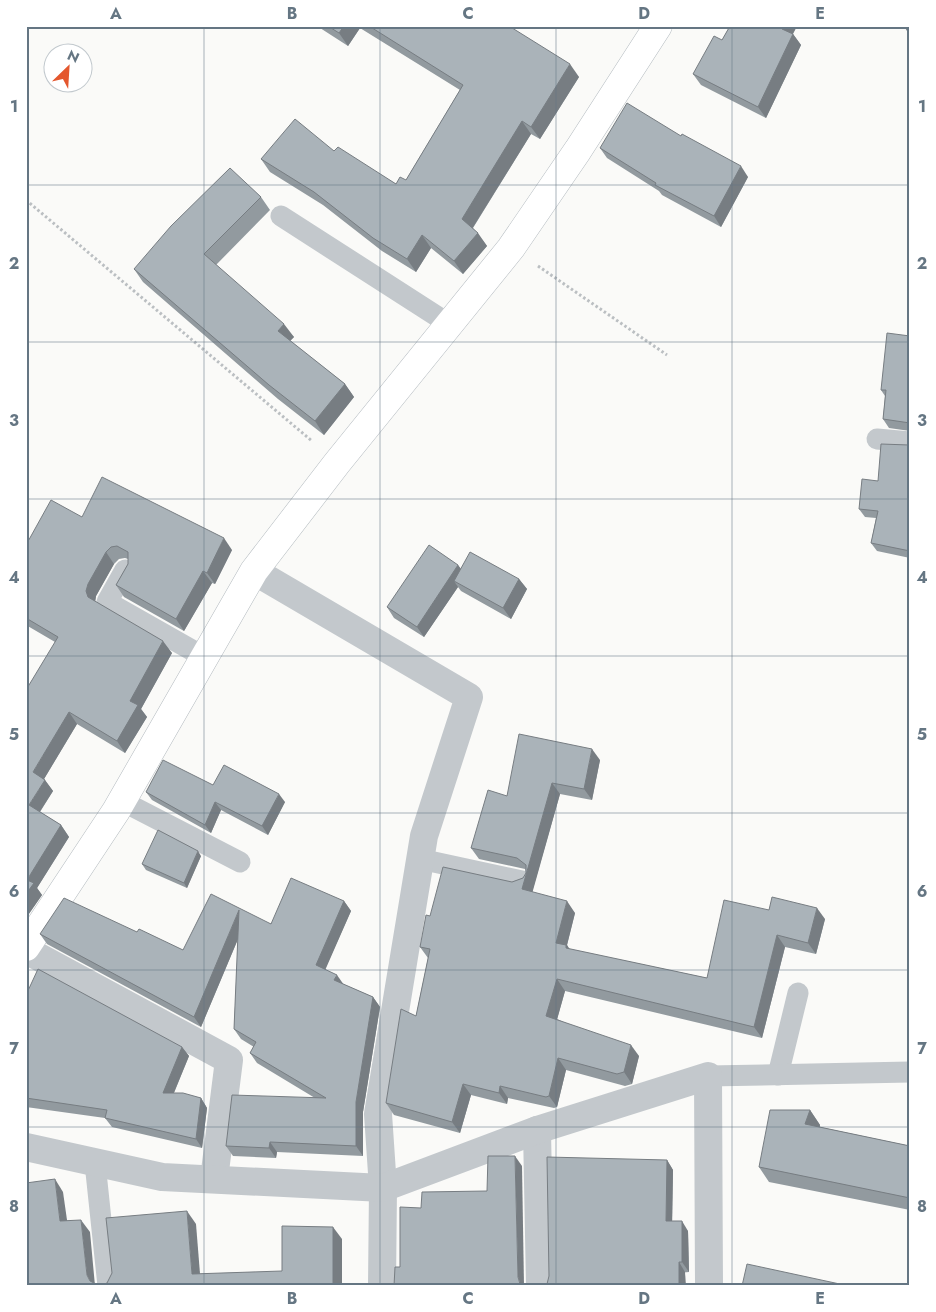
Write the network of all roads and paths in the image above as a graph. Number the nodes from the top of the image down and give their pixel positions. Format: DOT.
graph roads {
  1 [pos="658,26"];
  2 [pos="26,200"];
  3 [pos="281,216"];
  4 [pos="510,248"];
  5 [pos="449,324"];
  6 [pos="667,355"];
  7 [pos="877,439"];
  8 [pos="910,442"];
  9 [pos="337,463"];
  10 [pos="125,570"];
  11 [pos="254,571"];
  12 [pos="204,657"];
  13 [pos="122,800"];
  14 [pos="420,859"];
  15 [pos="240,862"];
  16 [pos="522,881"];
  17 [pos="26,949"];
  18 [pos="798,992"];
  19 [pos="910,1072"];
  20 [pos="778,1075"];
  21 [pos="708,1076"];
  22 [pos="537,1130"];
  23 [pos="26,1147"];
  24 [pos="96,1163"];
  25 [pos="214,1180"];
  26 [pos="383,1188"];
  27 [pos="108,1286"];
  28 [pos="382,1286"];
  29 [pos="540,1286"];
  30 [pos="709,1286"];
  1 -- 4 [label="street"];
  2 -- 9 [label="path"];
  3 -- 5 [label="lane"];
  4 -- 5 [label="street"];
  4 -- 6 [label="path"];
  5 -- 9 [label="street"];
  7 -- 8 [label="lane"];
  9 -- 11 [label="street"];
  10 -- 12 [label="lane"];
  11 -- 12 [label="street"];
  11 -- 14 [label="street"];
  12 -- 13 [label="street"];
  13 -- 15 [label="lane"];
  13 -- 17 [label="street"];
  14 -- 16 [label="lane"];
  14 -- 26 [label="street"];
  17 -- 25 [label="street"];
  18 -- 20 [label="lane"];
  19 -- 20 [label="lane"];
  20 -- 21 [label="lane"];
  21 -- 22 [label="street"];
  21 -- 30 [label="street"];
  22 -- 26 [label="street"];
  22 -- 29 [label="street"];
  23 -- 24 [label="street"];
  24 -- 25 [label="street"];
  24 -- 27 [label="lane"];
  25 -- 26 [label="street"];
  26 -- 28 [label="street"];
}
